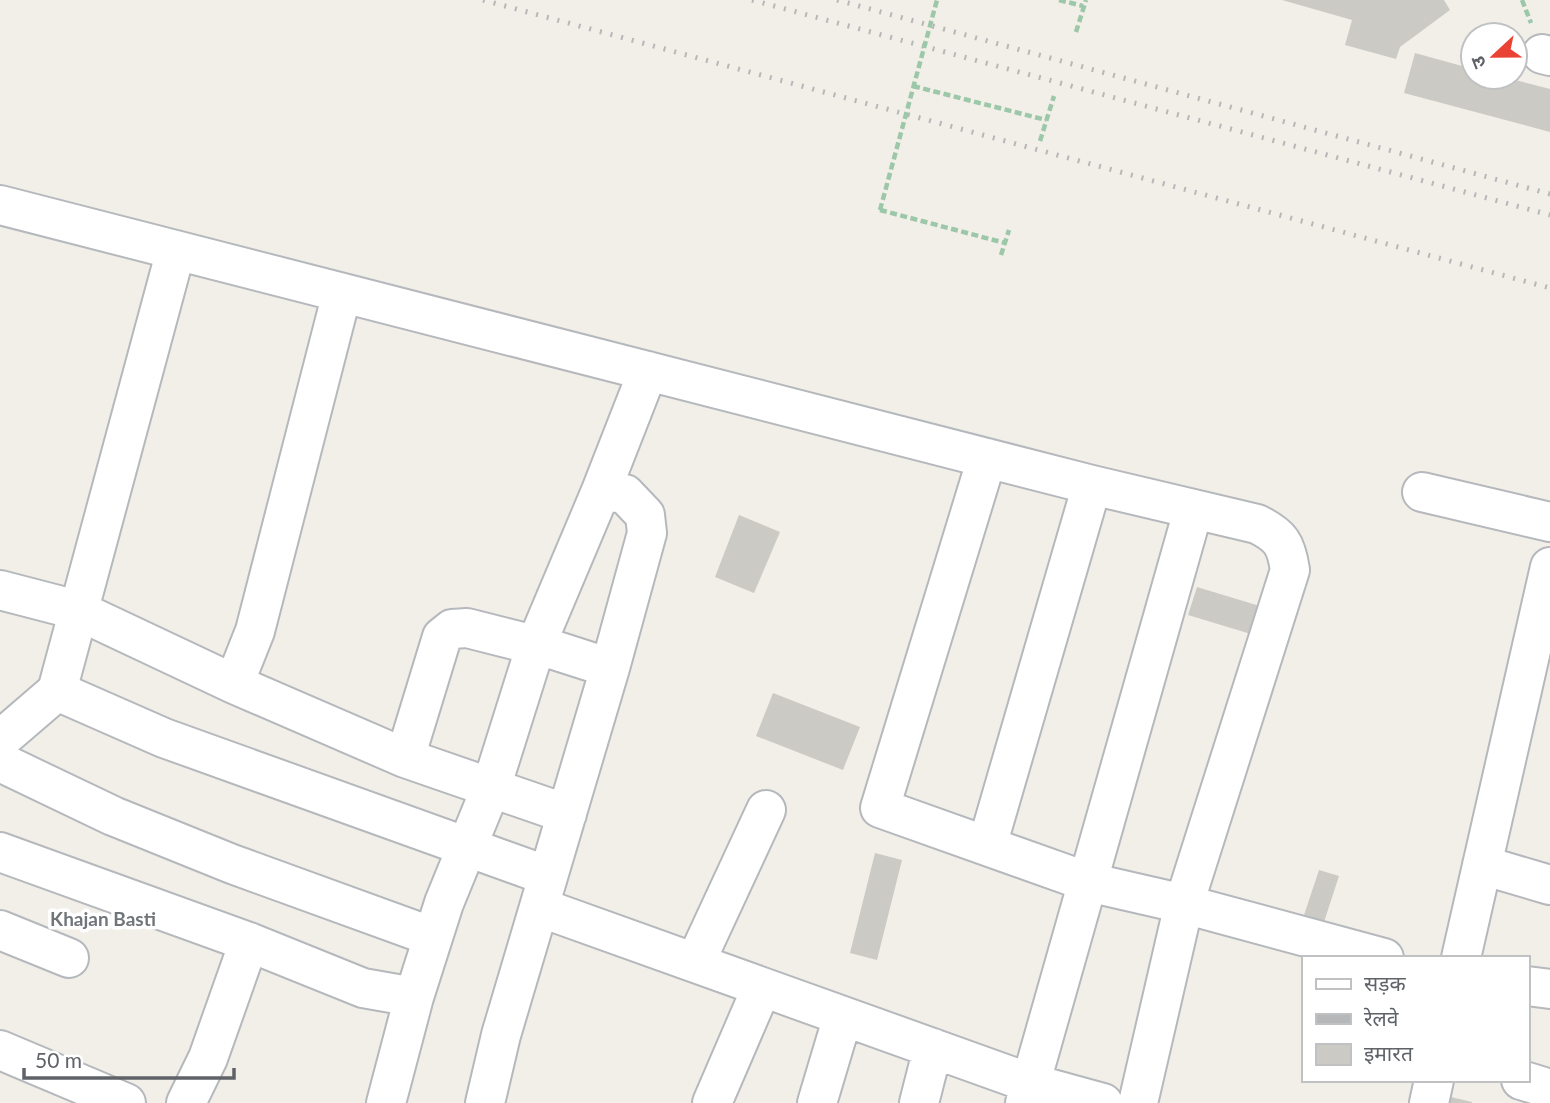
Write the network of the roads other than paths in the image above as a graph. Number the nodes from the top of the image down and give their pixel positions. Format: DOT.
graph roads {
  1 [pos="0,205"];
  2 [pos="176,250"];
  3 [pos="342,293"];
  4 [pos="648,371"];
  5 [pos="987,458"];
  6 [pos="1092,485"];
  7 [pos="601,491"];
  8 [pos="1422,492"];
  9 [pos="1193,511"];
  10 [pos="1550,522"];
  11 [pos="1550,567"];
  12 [pos="0,590"];
  13 [pos="77,610"];
  14 [pos="536,645"];
  15 [pos="610,668"];
  16 [pos="234,684"];
  17 [pos="57,691"];
  18 [pos="0,740"];
  19 [pos="405,758"];
  20 [pos="0,762"];
  21 [pos="491,788"];
  22 [pos="766,810"];
  23 [pos="567,814"];
  24 [pos="466,846"];
  25 [pos="988,846"];
  26 [pos="0,852"];
  27 [pos="1482,865"];
  28 [pos="1088,881"];
  29 [pos="1550,885"];
  30 [pos="544,891"];
  31 [pos="1184,904"];
  32 [pos="0,930"];
  33 [pos="433,937"];
  34 [pos="248,942"];
  35 [pos="1377,956"];
  36 [pos="1461,956"];
  37 [pos="69,958"];
  38 [pos="695,963"];
  39 [pos="1529,986"];
  40 [pos="762,987"];
  41 [pos="1550,989"];
  42 [pos="414,997"];
  43 [pos="843,1016"];
  44 [pos="933,1048"];
  45 [pos="0,1050"];
  46 [pos="1434,1082"];
  47 [pos="1527,1082"];
  48 [pos="1550,1089"];
  49 [pos="1028,1093"];
  50 [pos="126,1103"];
  51 [pos="186,1103"];
  52 [pos="386,1103"];
  53 [pos="485,1103"];
  54 [pos="712,1103"];
  55 [pos="817,1103"];
  56 [pos="919,1103"];
  57 [pos="1103,1103"];
  58 [pos="1138,1103"];
  59 [pos="1429,1103"];
  1 -- 2 [label="street"];
  2 -- 3 [label="street"];
  2 -- 13 [label="street"];
  3 -- 4 [label="street"];
  3 -- 16 [label="street"];
  4 -- 5 [label="street"];
  4 -- 7 [label="street"];
  5 -- 6 [label="street"];
  5 -- 25 [label="street"];
  6 -- 9 [label="street"];
  6 -- 25 [label="street"];
  7 -- 14 [label="street"];
  7 -- 15 [label="street"];
  8 -- 10 [label="street"];
  9 -- 28 [label="street"];
  9 -- 31 [label="street"];
  11 -- 27 [label="street"];
  12 -- 13 [label="street"];
  13 -- 16 [label="street"];
  13 -- 17 [label="street"];
  14 -- 15 [label="street"];
  14 -- 19 [label="street"];
  14 -- 21 [label="street"];
  15 -- 23 [label="street"];
  16 -- 19 [label="street"];
  17 -- 18 [label="street"];
  17 -- 24 [label="street"];
  19 -- 21 [label="street"];
  20 -- 33 [label="street"];
  21 -- 23 [label="street"];
  21 -- 24 [label="street"];
  22 -- 38 [label="street"];
  23 -- 30 [label="street"];
  24 -- 30 [label="street"];
  24 -- 33 [label="street"];
  25 -- 28 [label="street"];
  26 -- 34 [label="street"];
  27 -- 29 [label="street"];
  27 -- 36 [label="street"];
  28 -- 31 [label="street"];
  28 -- 49 [label="street"];
  30 -- 38 [label="street"];
  30 -- 53 [label="street"];
  31 -- 35 [label="street"];
  31 -- 58 [label="street"];
  32 -- 37 [label="street"];
  33 -- 42 [label="street"];
  34 -- 42 [label="street"];
  34 -- 51 [label="street"];
  38 -- 40 [label="street"];
  39 -- 41 [label="street"];
  40 -- 43 [label="street"];
  40 -- 54 [label="street"];
  42 -- 52 [label="street"];
  43 -- 44 [label="street"];
  43 -- 55 [label="street"];
  44 -- 49 [label="street"];
  44 -- 56 [label="street"];
  45 -- 50 [label="street"];
  46 -- 59 [label="street"];
  47 -- 48 [label="street"];
  49 -- 57 [label="street"];
}
